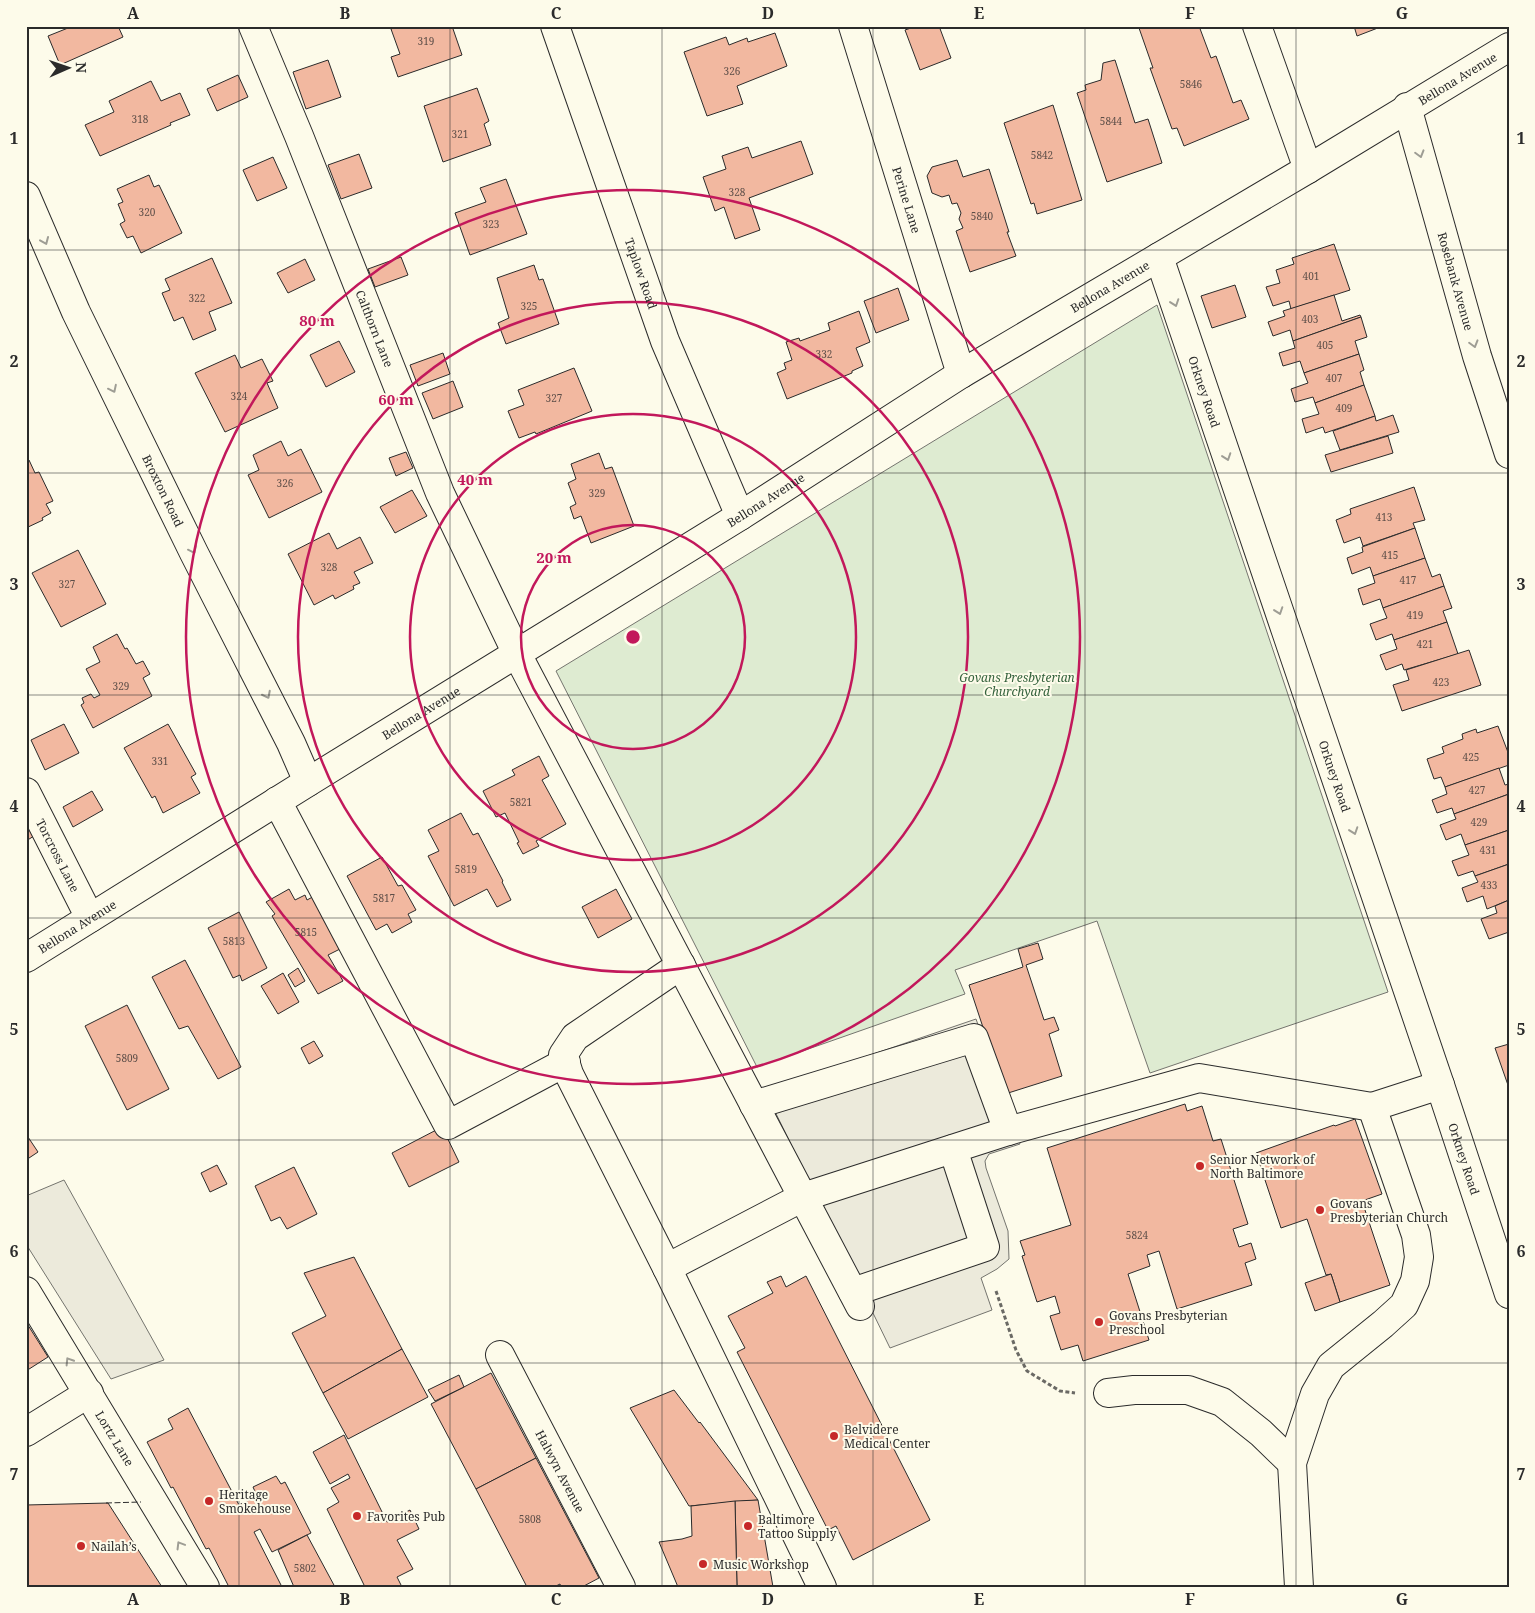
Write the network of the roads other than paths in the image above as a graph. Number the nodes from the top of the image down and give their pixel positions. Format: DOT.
graph roads {
  1 [pos="253,26"];
  2 [pos="555,26"];
  3 [pos="853,26"];
  4 [pos="1257,26"];
  5 [pos="1509,47"];
  6 [pos="1407,107"];
  7 [pos="1308,169"];
  8 [pos="26,196"];
  9 [pos="1159,257"];
  10 [pos="961,374"];
  11 [pos="1509,454"];
  12 [pos="740,516"];
  13 [pos="517,654"];
  14 [pos="308,782"];
  15 [pos="26,792"];
  16 [pos="277,801"];
  17 [pos="90,918"];
  18 [pos="26,958"];
  19 [pos="681,965"];
  20 [pos="566,1062"];
  21 [pos="1440,1085"];
  22 [pos="754,1105"];
  23 [pos="1372,1107"];
  24 [pos="1008,1132"];
  25 [pos="953,1149"];
  26 [pos="803,1197"];
  27 [pos="667,1268"];
  28 [pos="26,1291"];
  29 [pos="1509,1294"];
  30 [pos="500,1355"];
  31 [pos="89,1393"];
  32 [pos="1108,1393"];
  33 [pos="26,1432"];
  34 [pos="1292,1463"];
  35 [pos="205,1587"];
  36 [pos="621,1587"];
  37 [pos="822,1587"];
  38 [pos="1299,1587"];
  1 -- 13 [label="street, Calthorn Lane"];
  2 -- 12 [label="street, Taplow Road"];
  3 -- 10 [label="street, Perine Lane"];
  4 -- 7 [label="street"];
  5 -- 6 [label="street, Bellona Avenue"];
  6 -- 7 [label="street, Bellona Avenue"];
  6 -- 11 [label="street, Rosebank Avenue, one-way"];
  7 -- 9 [label="street, Bellona Avenue"];
  8 -- 14 [label="street, Broxton Road, one-way"];
  9 -- 10 [label="street, Bellona Avenue"];
  9 -- 21 [label="street, Orkney Road, one-way"];
  10 -- 12 [label="street, Bellona Avenue"];
  12 -- 13 [label="street, Bellona Avenue"];
  13 -- 14 [label="street, Bellona Avenue"];
  13 -- 19 [label="street, Calthorn Lane"];
  14 -- 16 [label="street, Bellona Avenue"];
  15 -- 17 [label="street, Torcross Lane"];
  16 -- 17 [label="street, Bellona Avenue"];
  16 -- 20 [label="street"];
  17 -- 18 [label="street, Bellona Avenue"];
  19 -- 20 [label="street"];
  19 -- 22 [label="street, Calthorn Lane"];
  20 -- 27 [label="street"];
  21 -- 23 [label="street"];
  21 -- 29 [label="street, Orkney Road"];
  22 -- 24 [label="street"];
  22 -- 26 [label="street, Calthorn Lane"];
  23 -- 24 [label="street"];
  23 -- 34 [label="street"];
  24 -- 25 [label="street"];
  25 -- 26 [label="street"];
  25 -- 26 [label="street, Calthorn Lane"];
  26 -- 27 [label="street"];
  27 -- 37 [label="street"];
  31 -- 28 [label="street, Lortz Lane, one-way"];
  30 -- 36 [label="street, Halwyn Avenue"];
  31 -- 33 [label="street"];
  35 -- 31 [label="street, Lortz Lane, one-way"];
  32 -- 34 [label="street"];
  34 -- 38 [label="street"];
}
